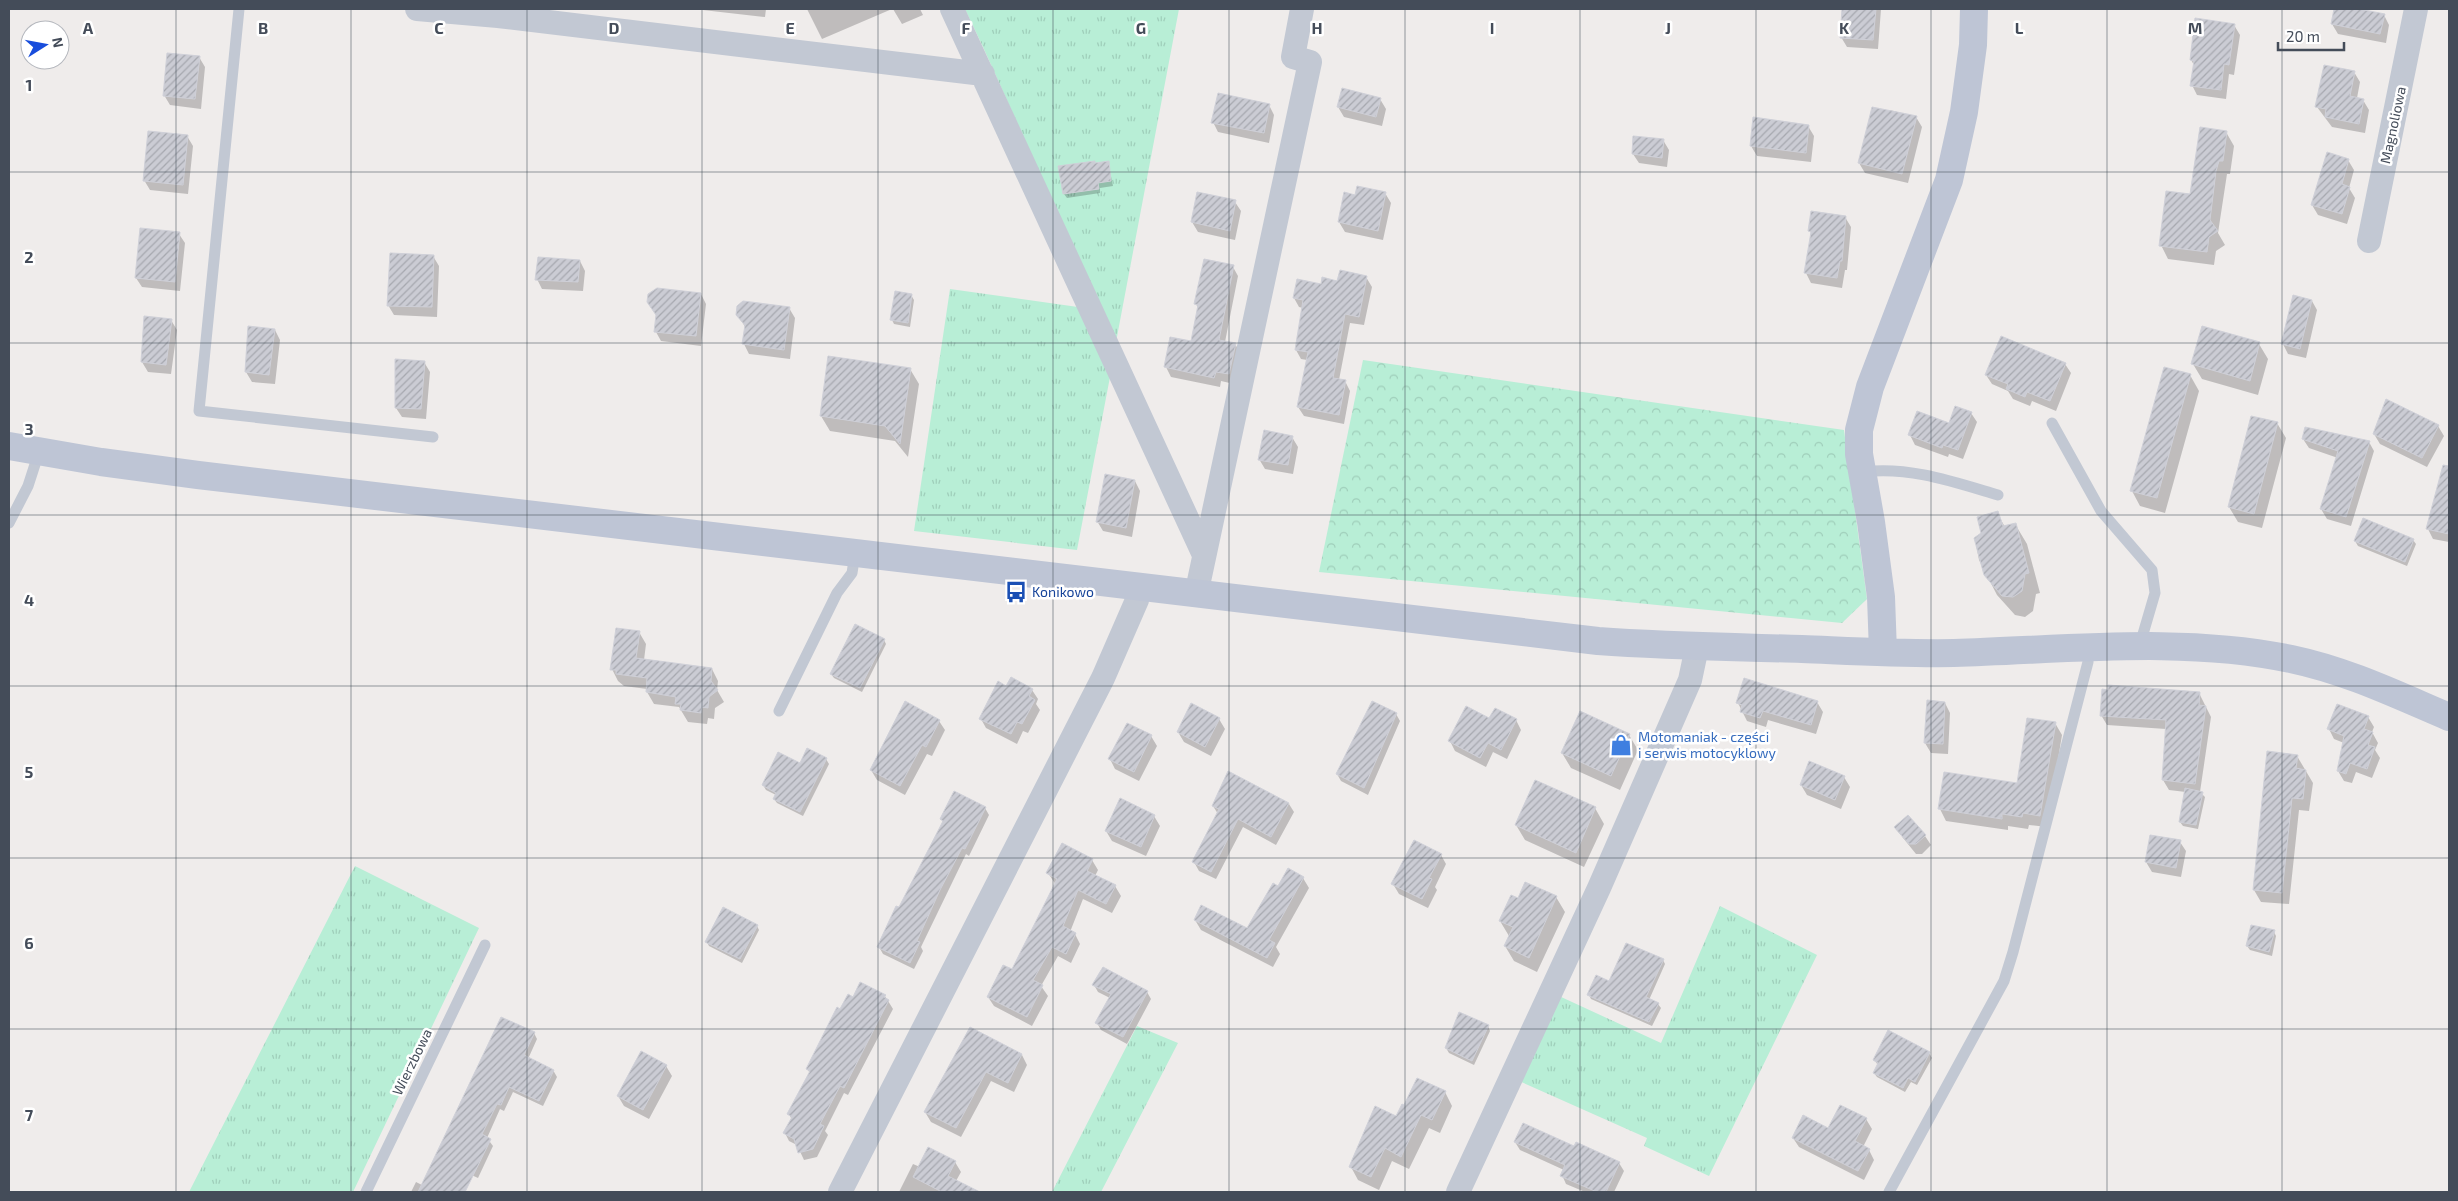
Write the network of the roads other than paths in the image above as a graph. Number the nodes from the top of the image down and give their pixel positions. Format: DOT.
graph roads {
  1 [pos="239,9"];
  2 [pos="417,9"];
  3 [pos="952,9"];
  4 [pos="1302,9"];
  5 [pos="1974,9"];
  6 [pos="2416,9"];
  7 [pos="489,12"];
  8 [pos="983,74"];
  9 [pos="2369,241"];
  10 [pos="2052,424"];
  11 [pos="433,437"];
  12 [pos="9,446"];
  13 [pos="39,452"];
  14 [pos="1862,472"];
  15 [pos="1998,494"];
  16 [pos="9,523"];
  17 [pos="855,554"];
  18 [pos="1204,556"];
  19 [pos="1139,588"];
  20 [pos="1196,595"];
  21 [pos="1697,647"];
  22 [pos="2145,648"];
  23 [pos="2088,649"];
  24 [pos="1884,652"];
  25 [pos="779,711"];
  26 [pos="2449,717"];
  27 [pos="485,945"];
  28 [pos="366,1192"];
  29 [pos="840,1192"];
  30 [pos="1458,1192"];
  31 [pos="1889,1192"];
  1 -- 11 [label="lane"];
  2 -- 7 [label="street"];
  3 -- 8 [label="street"];
  4 -- 18 [label="street"];
  5 -- 14 [label="main road"];
  6 -- 9 [label="street, Magnoliowa"];
  7 -- 8 [label="street"];
  8 -- 18 [label="street"];
  10 -- 22 [label="lane"];
  12 -- 13 [label="main road"];
  13 -- 16 [label="lane"];
  13 -- 17 [label="main road"];
  14 -- 15 [label="lane"];
  14 -- 24 [label="main road"];
  17 -- 19 [label="main road"];
  17 -- 25 [label="lane"];
  18 -- 20 [label="street"];
  19 -- 20 [label="main road"];
  19 -- 29 [label="street"];
  20 -- 21 [label="main road"];
  21 -- 24 [label="main road"];
  21 -- 30 [label="street"];
  22 -- 23 [label="main road"];
  22 -- 26 [label="main road"];
  23 -- 24 [label="main road"];
  23 -- 31 [label="lane"];
  27 -- 28 [label="lane, Wierzbowa"];
}
